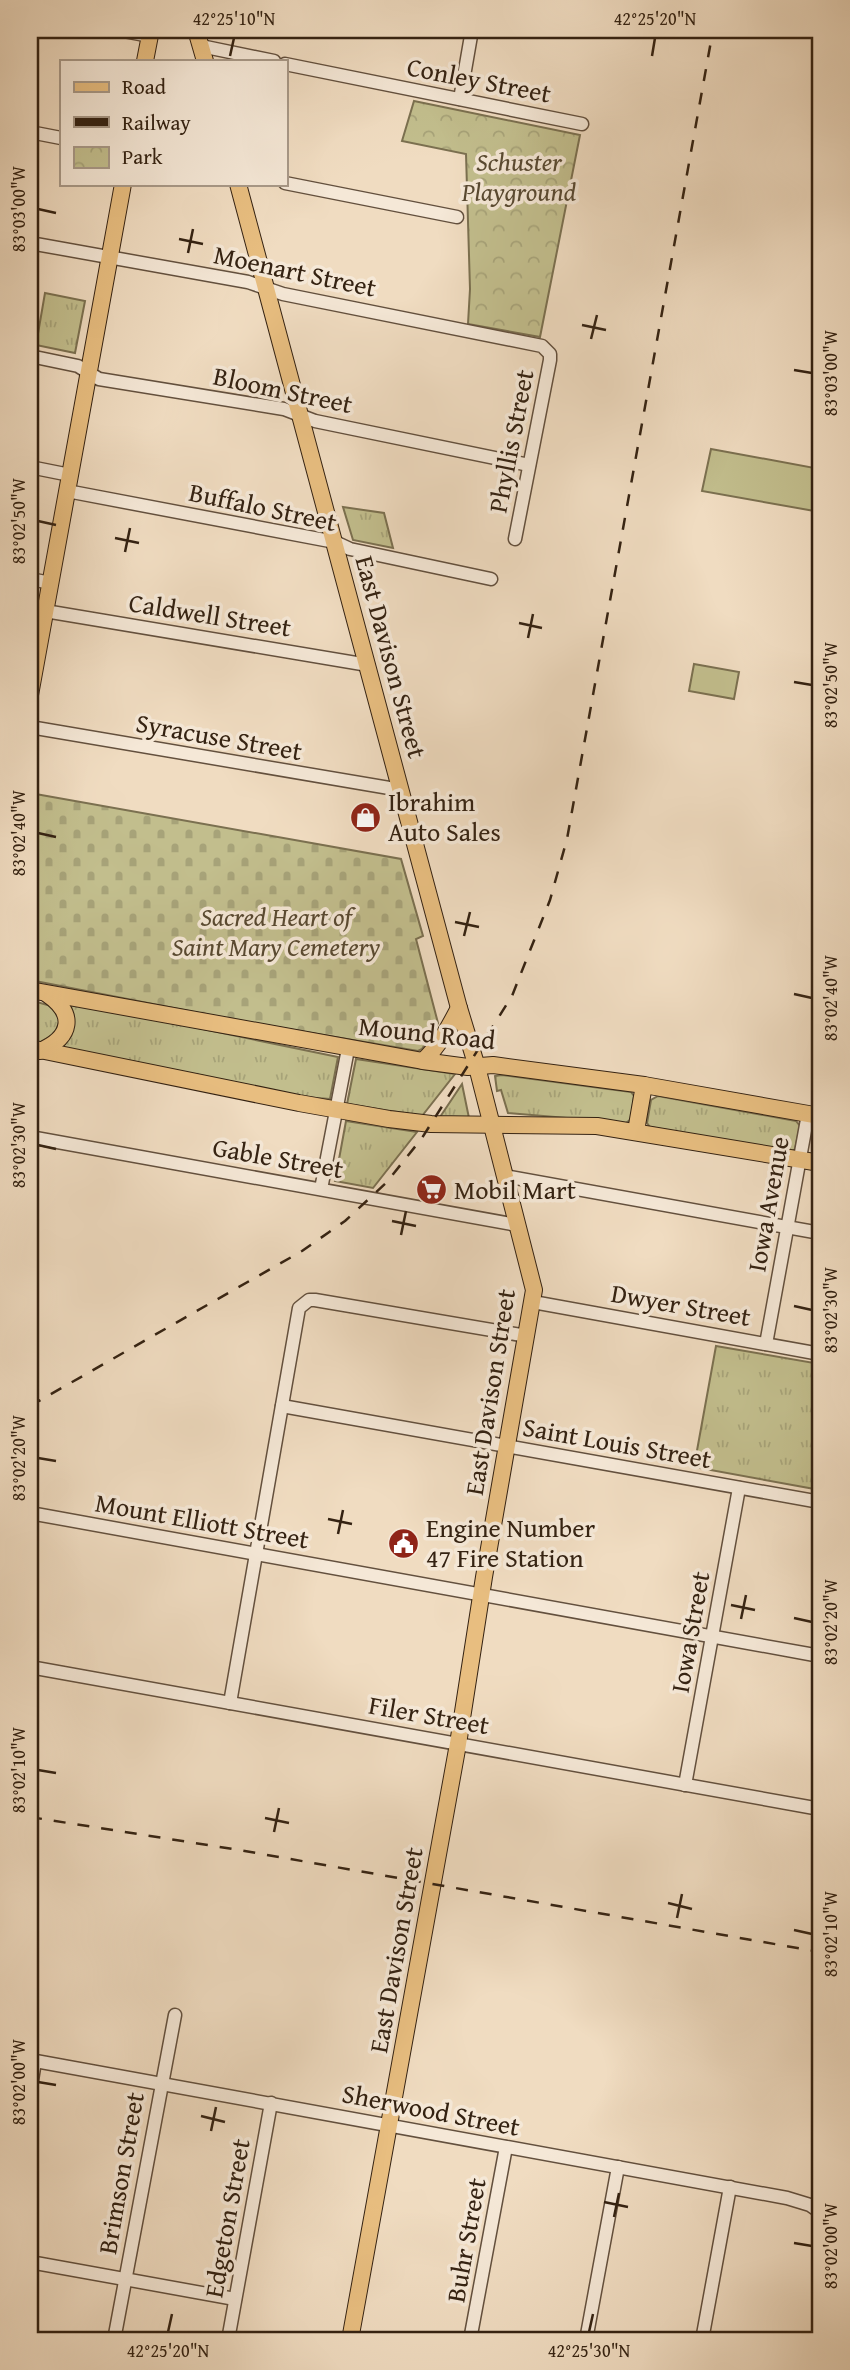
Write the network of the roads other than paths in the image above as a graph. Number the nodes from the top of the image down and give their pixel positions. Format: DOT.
graph roads {
  1 [pos="118,30"];
  2 [pos="196,30"];
  3 [pos="472,30"];
  4 [pos="151,33"];
  5 [pos="203,54"];
  6 [pos="145,60"];
  7 [pos="264,60"];
  8 [pos="287,64"];
  9 [pos="460,99"];
  10 [pos="582,124"];
  11 [pos="30,132"];
  12 [pos="60,138"];
  13 [pos="287,183"];
  14 [pos="123,186"];
  15 [pos="239,186"];
  16 [pos="457,217"];
  17 [pos="30,243"];
  18 [pos="109,257"];
  19 [pos="266,287"];
  20 [pos="548,352"];
  21 [pos="30,356"];
  22 [pos="89,373"];
  23 [pos="300,415"];
  24 [pos="529,464"];
  25 [pos="30,467"];
  26 [pos="68,483"];
  27 [pos="515,539"];
  28 [pos="335,542"];
  29 [pos="30,579"];
  30 [pos="491,579"];
  31 [pos="51,583"];
  32 [pos="45,611"];
  33 [pos="368,665"];
  34 [pos="30,691"];
  35 [pos="30,727"];
  36 [pos="401,790"];
  37 [pos="30,990"];
  38 [pos="47,994"];
  39 [pos="459,1008"];
  40 [pos="348,1049"];
  41 [pos="35,1050"];
  42 [pos="423,1062"];
  43 [pos="477,1067"];
  44 [pos="644,1086"];
  45 [pos="336,1109"];
  46 [pos="814,1115"];
  47 [pos="492,1125"];
  48 [pos="636,1131"];
  49 [pos="30,1137"];
  50 [pos="800,1159"];
  51 [pos="820,1163"];
  52 [pos="504,1176"];
  53 [pos="321,1189"];
  54 [pos="517,1224"];
  55 [pos="787,1227"];
  56 [pos="820,1233"];
  57 [pos="533,1302"];
  58 [pos="527,1336"];
  59 [pos="766,1344"];
  60 [pos="820,1354"];
  61 [pos="282,1406"];
  62 [pos="507,1447"];
  63 [pos="739,1488"];
  64 [pos="820,1503"];
  65 [pos="30,1513"];
  66 [pos="256,1554"];
  67 [pos="482,1595"];
  68 [pos="713,1636"];
  69 [pos="820,1656"];
  70 [pos="30,1667"];
  71 [pos="230,1703"];
  72 [pos="458,1744"];
  73 [pos="685,1785"];
  74 [pos="820,1809"];
  75 [pos="175,2015"];
  76 [pos="33,2061"];
  77 [pos="161,2084"];
  78 [pos="30,2092"];
  79 [pos="271,2103"];
  80 [pos="389,2125"];
  81 [pos="506,2147"];
  82 [pos="618,2167"];
  83 [pos="730,2188"];
  84 [pos="820,2213"];
  85 [pos="30,2262"];
  86 [pos="125,2279"];
  87 [pos="235,2299"];
  88 [pos="114,2340"];
  89 [pos="228,2340"];
  90 [pos="350,2340"];
  91 [pos="470,2340"];
  92 [pos="586,2340"];
  93 [pos="702,2340"];
  1 -- 4 [label="street"];
  2 -- 5 [label="main road"];
  3 -- 9 [label="street"];
  4 -- 6 [label="main road"];
  5 -- 7 [label="street"];
  8 -- 9 [label="street, Conley Street"];
  9 -- 10 [label="street, Conley Street"];
  11 -- 12 [label="street"];
  13 -- 16 [label="street"];
  14 -- 18 [label="main road"];
  15 -- 19 [label="main road, East Davison Street"];
  17 -- 18 [label="street, Moenart Street"];
  18 -- 19 [label="street, Moenart Street"];
  18 -- 22 [label="main road"];
  19 -- 20 [label="street, Moenart Street"];
  19 -- 23 [label="main road, East Davison Street"];
  20 -- 24 [label="street, Phyllis Street"];
  21 -- 22 [label="street, Bloom Street"];
  22 -- 23 [label="street, Bloom Street"];
  22 -- 26 [label="main road"];
  23 -- 24 [label="street, Bloom Street"];
  23 -- 28 [label="main road, East Davison Street"];
  24 -- 27 [label="street, Phyllis Street"];
  25 -- 26 [label="street, Buffalo Street"];
  26 -- 28 [label="street, Buffalo Street"];
  26 -- 31 [label="main road"];
  28 -- 30 [label="street, Buffalo Street"];
  28 -- 33 [label="main road, East Davison Street"];
  29 -- 31 [label="street"];
  31 -- 32 [label="main road"];
  32 -- 33 [label="street, Caldwell Street"];
  32 -- 34 [label="main road"];
  33 -- 36 [label="main road, East Davison Street"];
  35 -- 36 [label="street, Syracuse Street"];
  36 -- 39 [label="main road, East Davison Street"];
  37 -- 38 [label="main road, Mound Road"];
  38 -- 40 [label="main road, Mound Road"];
  38 -- 41 [label="main road"];
  39 -- 42 [label="main road"];
  39 -- 43 [label="main road, East Davison Street"];
  40 -- 42 [label="main road, Mound Road"];
  40 -- 45 [label="street"];
  41 -- 45 [label="main road"];
  42 -- 43 [label="main road, Mound Road"];
  43 -- 44 [label="main road, Mound Road"];
  43 -- 47 [label="main road, East Davison Street"];
  44 -- 46 [label="main road, Mound Road"];
  44 -- 48 [label="main road"];
  45 -- 47 [label="main road"];
  45 -- 53 [label="street"];
  46 -- 50 [label="street, Iowa Avenue"];
  47 -- 48 [label="main road"];
  47 -- 52 [label="main road, East Davison Street"];
  48 -- 50 [label="main road"];
  49 -- 53 [label="street, Gable Street"];
  50 -- 51 [label="main road"];
  50 -- 55 [label="street, Iowa Avenue"];
  52 -- 54 [label="main road, East Davison Street"];
  52 -- 55 [label="street"];
  53 -- 54 [label="street, Gable Street"];
  54 -- 57 [label="main road, East Davison Street"];
  55 -- 56 [label="street"];
  55 -- 59 [label="street, Iowa Avenue"];
  57 -- 58 [label="main road, East Davison Street"];
  57 -- 59 [label="street, Dwyer Street"];
  58 -- 61 [label="street"];
  58 -- 62 [label="main road, East Davison Street"];
  59 -- 60 [label="street, Dwyer Street"];
  61 -- 62 [label="street, Saint Louis Street"];
  61 -- 66 [label="street"];
  62 -- 63 [label="street, Saint Louis Street"];
  62 -- 67 [label="main road, East Davison Street"];
  63 -- 64 [label="street, Saint Louis Street"];
  63 -- 68 [label="street, Iowa Street"];
  65 -- 66 [label="street, Mount Elliott Street"];
  66 -- 67 [label="street, Mount Elliott Street"];
  66 -- 71 [label="street"];
  67 -- 68 [label="street, Mount Elliott Street"];
  67 -- 72 [label="main road, East Davison Street"];
  68 -- 69 [label="street, Mount Elliott Street"];
  68 -- 73 [label="street, Iowa Street"];
  70 -- 71 [label="street, Filer Street"];
  71 -- 72 [label="street, Filer Street"];
  72 -- 73 [label="street, Filer Street"];
  72 -- 80 [label="main road, East Davison Street"];
  73 -- 74 [label="street, Filer Street"];
  75 -- 77 [label="street, Brimson Street"];
  76 -- 77 [label="street, Sherwood Street"];
  76 -- 78 [label="street"];
  77 -- 79 [label="street, Sherwood Street"];
  77 -- 86 [label="street, Brimson Street"];
  79 -- 80 [label="street, Sherwood Street"];
  79 -- 87 [label="street, Edgeton Street"];
  80 -- 81 [label="street, Sherwood Street"];
  80 -- 90 [label="main road, East Davison Street"];
  81 -- 82 [label="street, Sherwood Street"];
  81 -- 91 [label="street, Buhr Street"];
  82 -- 83 [label="street, Sherwood Street"];
  82 -- 92 [label="street"];
  83 -- 84 [label="street, Sherwood Street"];
  83 -- 93 [label="street"];
  85 -- 86 [label="street"];
  86 -- 87 [label="street"];
  86 -- 88 [label="street, Brimson Street"];
  87 -- 89 [label="street, Edgeton Street"];
}
